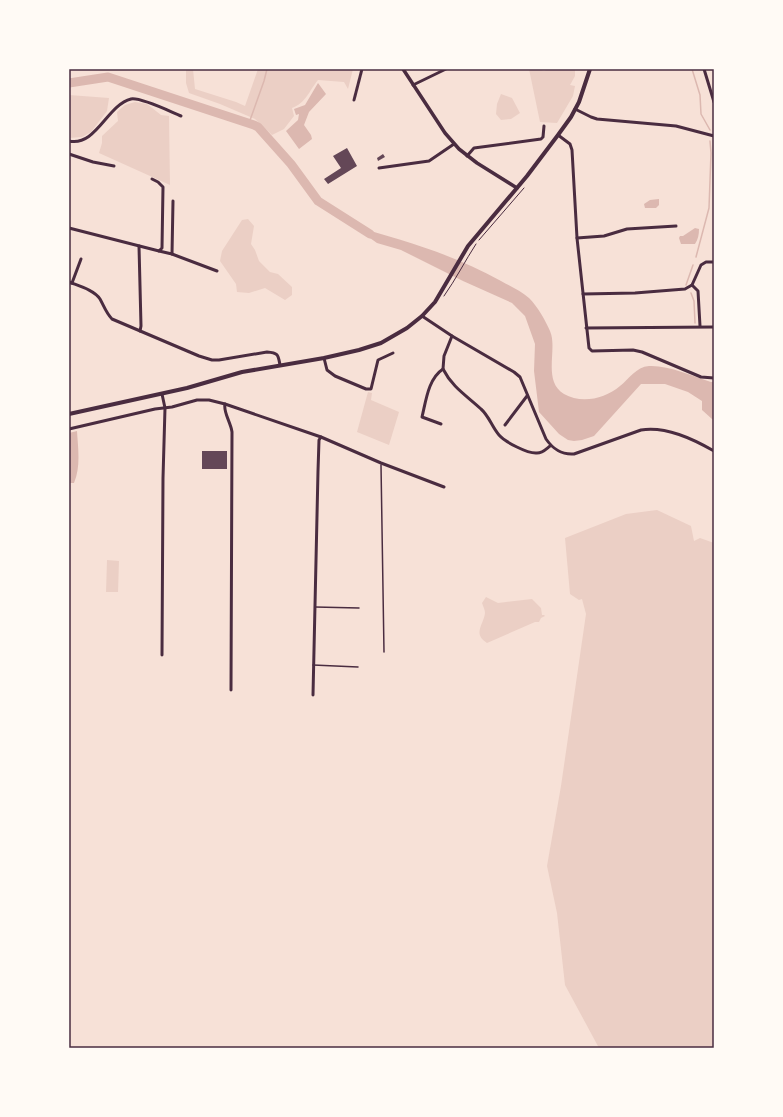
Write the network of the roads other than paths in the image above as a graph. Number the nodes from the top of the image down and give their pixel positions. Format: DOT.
graph roads {
  1 [pos="362,69"];
  2 [pos="403,69"];
  3 [pos="446,69"];
  4 [pos="590,69"];
  5 [pos="704,69"];
  6 [pos="413,85"];
  7 [pos="354,100"];
  8 [pos="714,102"];
  9 [pos="575,109"];
  10 [pos="181,116"];
  11 [pos="544,126"];
  12 [pos="558,135"];
  13 [pos="714,136"];
  14 [pos="69,141"];
  15 [pos="454,144"];
  16 [pos="69,154"];
  17 [pos="467,156"];
  18 [pos="114,166"];
  19 [pos="379,168"];
  20 [pos="152,179"];
  21 [pos="517,188"];
  22 [pos="173,201"];
  23 [pos="676,226"];
  24 [pos="69,228"];
  25 [pos="577,238"];
  26 [pos="139,246"];
  27 [pos="159,251"];
  28 [pos="172,254"];
  29 [pos="81,259"];
  30 [pos="714,262"];
  31 [pos="217,271"];
  32 [pos="70,282"];
  33 [pos="692,285"];
  34 [pos="583,294"];
  35 [pos="422,316"];
  36 [pos="700,326"];
  37 [pos="714,326"];
  38 [pos="586,328"];
  39 [pos="140,331"];
  40 [pos="452,336"];
  41 [pos="393,353"];
  42 [pos="324,358"];
  43 [pos="280,365"];
  44 [pos="443,369"];
  45 [pos="714,378"];
  46 [pos="162,394"];
  47 [pos="527,396"];
  48 [pos="225,404"];
  49 [pos="165,408"];
  50 [pos="69,414"];
  51 [pos="441,424"];
  52 [pos="505,425"];
  53 [pos="69,429"];
  54 [pos="321,436"];
  55 [pos="550,446"];
  56 [pos="714,451"];
  57 [pos="381,463"];
  58 [pos="444,487"];
  59 [pos="315,607"];
  60 [pos="359,608"];
  61 [pos="384,652"];
  62 [pos="162,656"];
  63 [pos="313,665"];
  64 [pos="358,667"];
  65 [pos="231,690"];
  66 [pos="313,695"];
  1 -- 7 [label="street"];
  2 -- 6 [label="street"];
  3 -- 6 [label="street"];
  4 -- 9 [label="main road"];
  5 -- 8 [label="street"];
  6 -- 15 [label="street"];
  9 -- 12 [label="main road"];
  9 -- 13 [label="street"];
  10 -- 14 [label="street"];
  11 -- 17 [label="street"];
  12 -- 21 [label="main road"];
  12 -- 25 [label="street"];
  15 -- 17 [label="street"];
  15 -- 19 [label="street"];
  16 -- 18 [label="street"];
  17 -- 21 [label="street"];
  20 -- 27 [label="street"];
  21 -- 35 [label="main road"];
  22 -- 28 [label="street"];
  23 -- 25 [label="street"];
  24 -- 26 [label="street"];
  25 -- 34 [label="street"];
  26 -- 27 [label="street"];
  26 -- 39 [label="street"];
  27 -- 28 [label="street"];
  28 -- 31 [label="street"];
  29 -- 32 [label="street"];
  30 -- 33 [label="street"];
  32 -- 39 [label="street"];
  33 -- 34 [label="street"];
  33 -- 36 [label="street"];
  34 -- 38 [label="street"];
  35 -- 40 [label="street"];
  35 -- 42 [label="main road"];
  36 -- 37 [label="street"];
  36 -- 38 [label="street"];
  38 -- 45 [label="street"];
  39 -- 43 [label="street"];
  40 -- 44 [label="street"];
  40 -- 47 [label="street"];
  41 -- 42 [label="street"];
  42 -- 43 [label="main road"];
  43 -- 46 [label="main road"];
  44 -- 51 [label="street"];
  44 -- 55 [label="street"];
  46 -- 49 [label="street"];
  46 -- 50 [label="main road"];
  47 -- 52 [label="street"];
  47 -- 55 [label="street"];
  48 -- 49 [label="street"];
  48 -- 54 [label="street"];
  48 -- 65 [label="street"];
  49 -- 53 [label="street"];
  49 -- 62 [label="street"];
  54 -- 57 [label="street"];
  54 -- 59 [label="street"];
  55 -- 56 [label="street"];
  57 -- 58 [label="street"];
  57 -- 61 [label="lane"];
  59 -- 60 [label="lane"];
  59 -- 63 [label="street"];
  63 -- 64 [label="lane"];
  63 -- 66 [label="street"];
}
